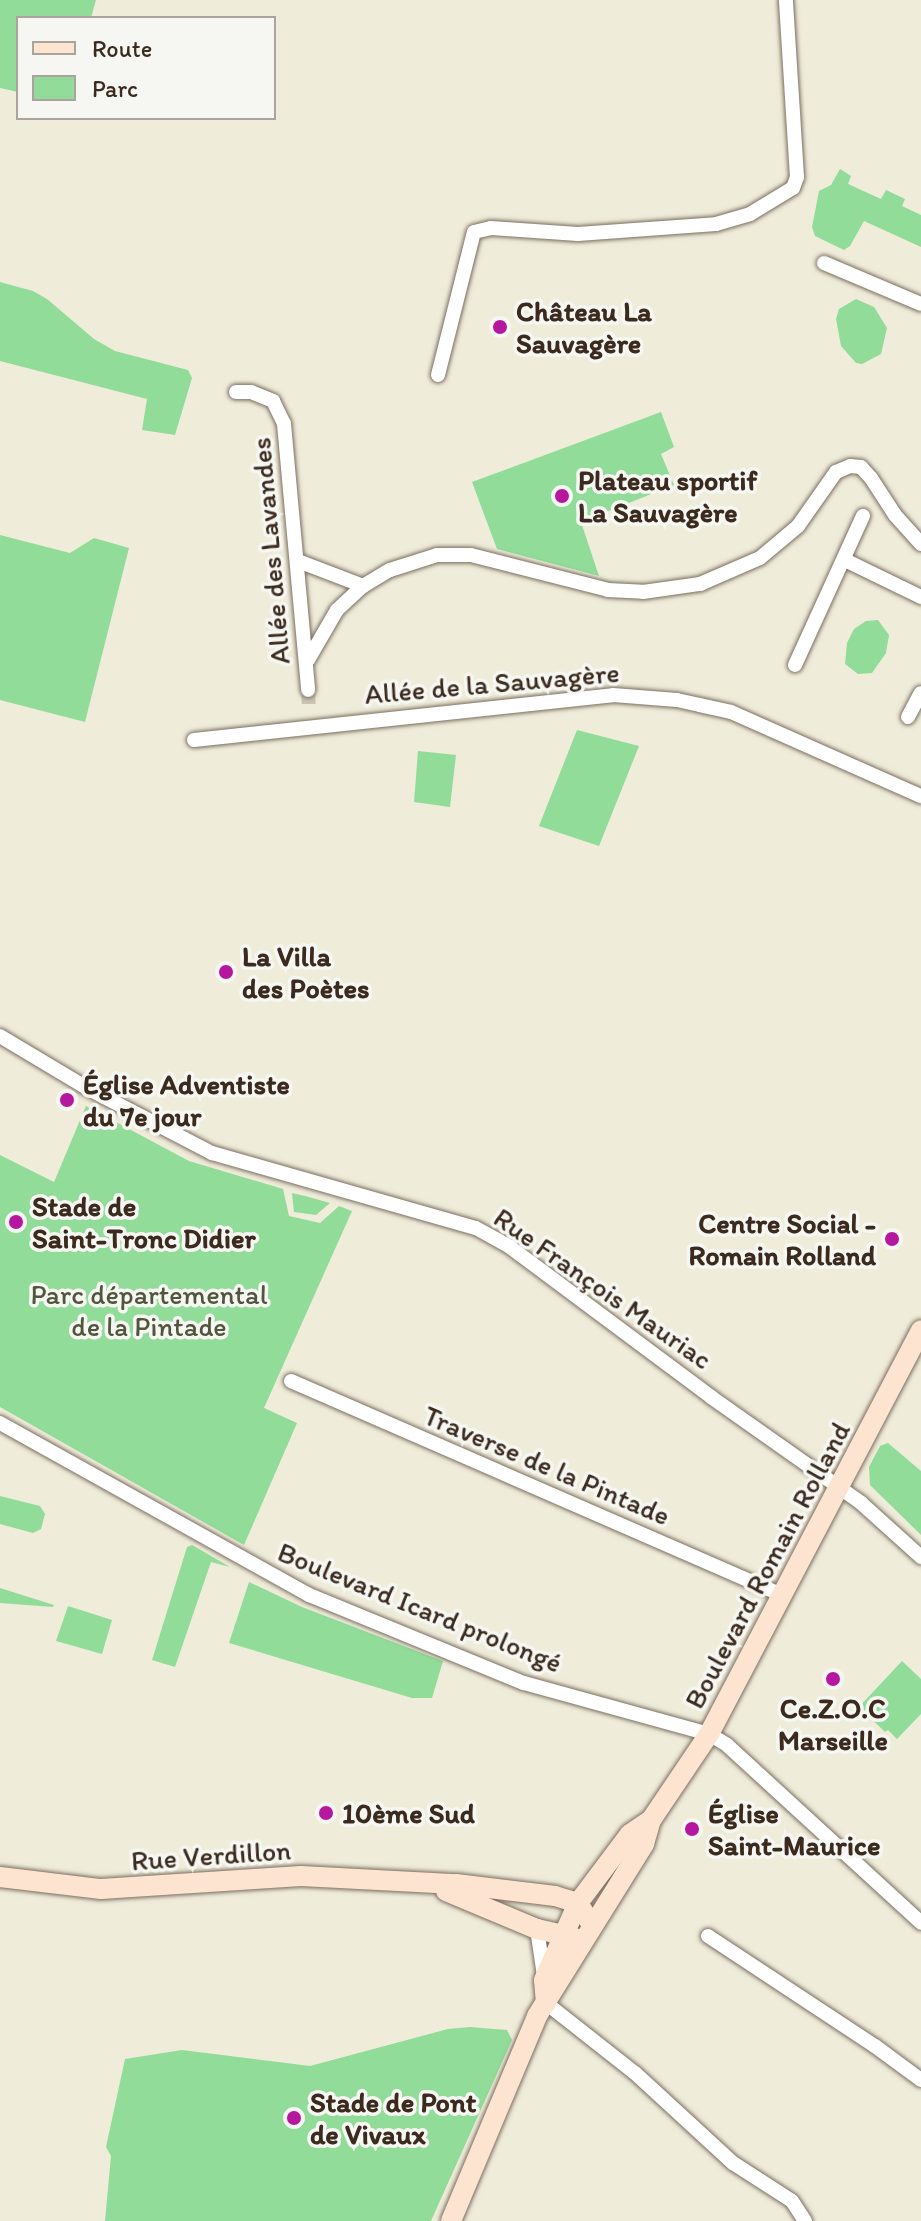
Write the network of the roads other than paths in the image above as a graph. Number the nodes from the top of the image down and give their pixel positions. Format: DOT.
graph roads {
  1 [pos="786,0"];
  2 [pos="824,263"];
  3 [pos="921,304"];
  4 [pos="438,375"];
  5 [pos="236,392"];
  6 [pos="863,516"];
  7 [pos="921,544"];
  8 [pos="845,560"];
  9 [pos="298,561"];
  10 [pos="363,586"];
  11 [pos="921,597"];
  12 [pos="308,660"];
  13 [pos="795,665"];
  14 [pos="308,690"];
  15 [pos="921,693"];
  16 [pos="309,709"];
  17 [pos="908,717"];
  18 [pos="310,726"];
  19 [pos="194,740"];
  20 [pos="921,796"];
  21 [pos="0,1036"];
  22 [pos="921,1330"];
  23 [pos="291,1381"];
  24 [pos="0,1423"];
  25 [pos="840,1488"];
  26 [pos="921,1557"];
  27 [pos="782,1595"];
  28 [pos="709,1734"];
  29 [pos="651,1820"];
  30 [pos="0,1877"];
  31 [pos="427,1884"];
  32 [pos="513,1890"];
  33 [pos="578,1903"];
  34 [pos="508,1914"];
  35 [pos="921,1923"];
  36 [pos="537,1929"];
  37 [pos="588,1932"];
  38 [pos="561,1936"];
  39 [pos="708,1936"];
  40 [pos="544,1980"];
  41 [pos="546,2003"];
  42 [pos="921,2080"];
  43 [pos="451,2221"];
  44 [pos="805,2221"];
  1 -- 4 [label="street"];
  2 -- 3 [label="street"];
  5 -- 9 [label="street, Allée des Lavandes"];
  6 -- 8 [label="street"];
  7 -- 10 [label="street"];
  8 -- 11 [label="street"];
  8 -- 13 [label="street"];
  9 -- 10 [label="street"];
  9 -- 12 [label="street, Allée des Lavandes"];
  10 -- 12 [label="street"];
  12 -- 14 [label="street, Allée des Lavandes"];
  15 -- 17 [label="street"];
  16 -- 18 [label="street"];
  18 -- 19 [label="street, Allée de la Sauvagère"];
  18 -- 20 [label="street, Allée de la Sauvagère"];
  21 -- 25 [label="street, Rue François Mauriac"];
  22 -- 25 [label="main road, Boulevard Romain Rolland"];
  23 -- 27 [label="street, Traverse de la Pintade"];
  24 -- 28 [label="street, Boulevard Icard prolongé"];
  25 -- 26 [label="street, Rue François Mauriac"];
  25 -- 27 [label="main road, Boulevard Romain Rolland"];
  27 -- 28 [label="main road, Boulevard Romain Rolland"];
  28 -- 29 [label="main road, Boulevard Romain Rolland"];
  28 -- 35 [label="street"];
  29 -- 33 [label="main road, Boulevard Romain Rolland"];
  29 -- 37 [label="main road, Boulevard Romain Rolland"];
  30 -- 31 [label="main road, Rue Verdillon"];
  31 -- 32 [label="main road, Rue Verdillon"];
  31 -- 34 [label="main road, Rue Verdillon"];
  32 -- 33 [label="main road, Rue Verdillon"];
  32 -- 34 [label="main road"];
  33 -- 37 [label="main road"];
  33 -- 38 [label="main road, Boulevard Romain Rolland"];
  34 -- 36 [label="main road, Rue Verdillon"];
  36 -- 38 [label="main road, Rue Verdillon"];
  36 -- 40 [label="street"];
  37 -- 38 [label="main road, Rue Verdillon"];
  37 -- 41 [label="main road, Boulevard Romain Rolland"];
  38 -- 40 [label="main road, Boulevard Romain Rolland"];
  39 -- 42 [label="street"];
  40 -- 41 [label="main road, Boulevard Romain Rolland"];
  41 -- 43 [label="main road, Boulevard Romain Rolland"];
  41 -- 44 [label="street"];
}
